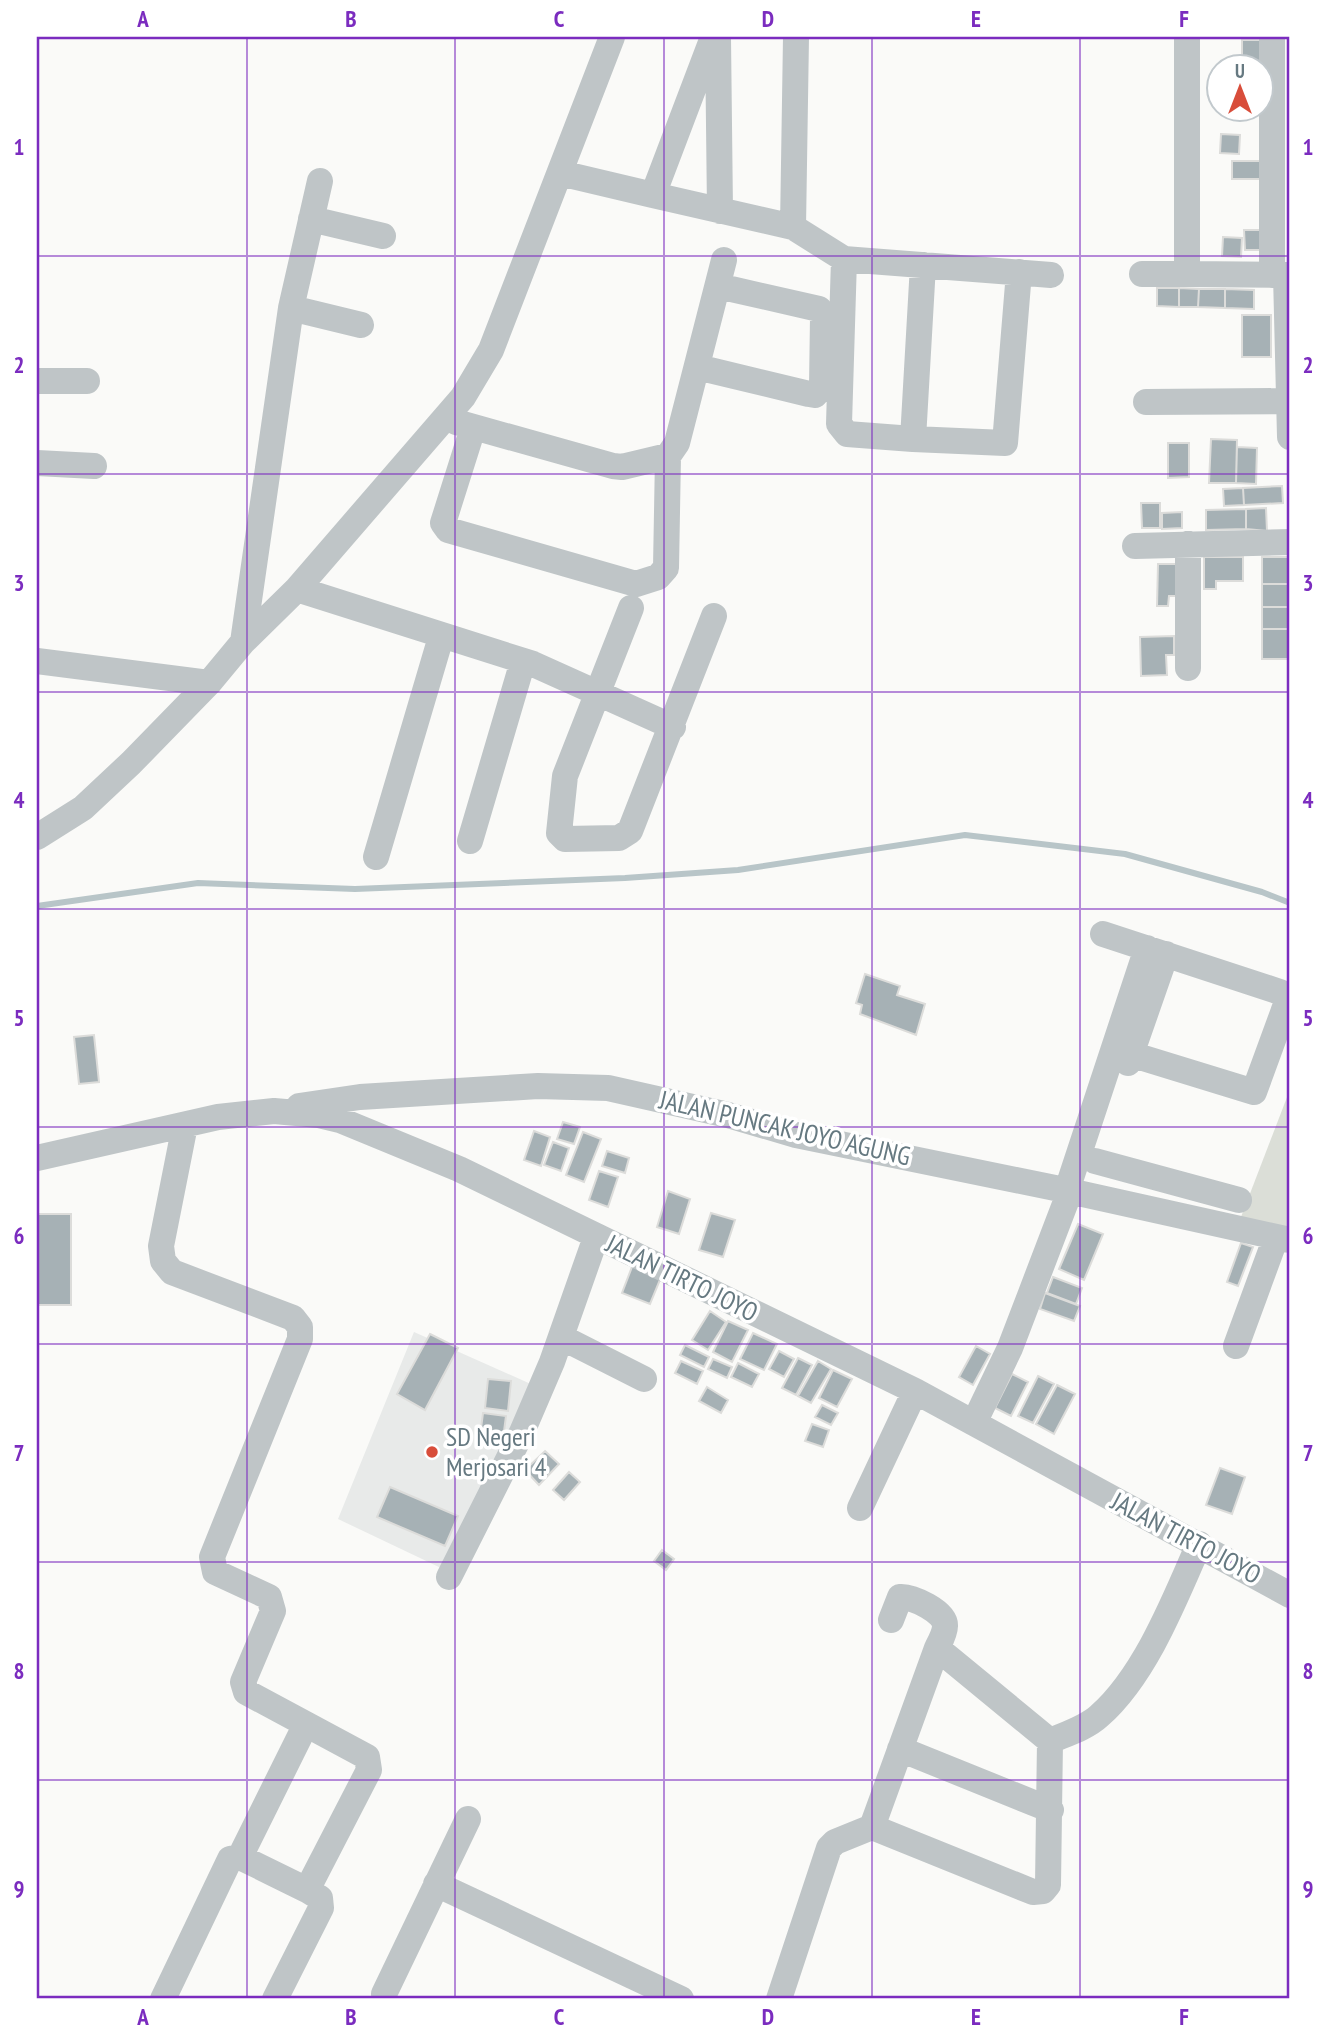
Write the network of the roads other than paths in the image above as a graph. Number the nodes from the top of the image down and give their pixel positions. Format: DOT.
graph roads {
  1 [pos="612,37"];
  2 [pos="713,37"];
  3 [pos="718,37"];
  4 [pos="796,37"];
  5 [pos="1187,37"];
  6 [pos="1272,37"];
  7 [pos="560,173"];
  8 [pos="320,181"];
  9 [pos="653,195"];
  10 [pos="720,211"];
  11 [pos="311,219"];
  12 [pos="793,227"];
  13 [pos="383,236"];
  14 [pos="844,259"];
  15 [pos="923,265"];
  16 [pos="1019,272"];
  17 [pos="1142,274"];
  18 [pos="1187,274"];
  19 [pos="1051,275"];
  20 [pos="1283,275"];
  21 [pos="290,308"];
  22 [pos="362,325"];
  23 [pos="698,367"];
  24 [pos="87,381"];
  25 [pos="37,382"];
  26 [pos="1289,401"];
  27 [pos="1146,402"];
  28 [pos="445,418"];
  29 [pos="473,428"];
  30 [pos="1290,438"];
  31 [pos="913,439"];
  32 [pos="668,456"];
  33 [pos="37,463"];
  34 [pos="94,466"];
  35 [pos="1290,542"];
  36 [pos="1188,544"];
  37 [pos="1135,546"];
  38 [pos="297,589"];
  39 [pos="631,608"];
  40 [pos="714,616"];
  41 [pos="441,637"];
  42 [pos="243,642"];
  43 [pos="37,661"];
  44 [pos="523,661"];
  45 [pos="1188,668"];
  46 [pos="209,683"];
  47 [pos="597,693"];
  48 [pos="673,727"];
  49 [pos="37,837"];
  50 [pos="470,841"];
  51 [pos="376,857"];
  52 [pos="1104,934"];
  53 [pos="1156,951"];
  54 [pos="1122,1052"];
  55 [pos="274,1111"];
  56 [pos="185,1125"];
  57 [pos="37,1158"];
  58 [pos="1096,1161"];
  59 [pos="1074,1192"];
  60 [pos="1239,1200"];
  61 [pos="596,1237"];
  62 [pos="1283,1239"];
  63 [pos="561,1337"];
  64 [pos="1236,1346"];
  65 [pos="644,1379"];
  66 [pos="915,1391"];
  67 [pos="974,1423"];
  68 [pos="860,1508"];
  69 [pos="1199,1544"];
  70 [pos="449,1577"];
  71 [pos="1290,1595"];
  72 [pos="891,1620"];
  73 [pos="937,1648"];
  74 [pos="305,1726"];
  75 [pos="1050,1741"];
  76 [pos="900,1749"];
  77 [pos="1051,1810"];
  78 [pos="468,1819"];
  79 [pos="872,1827"];
  80 [pos="240,1857"];
  81 [pos="436,1884"];
  82 [pos="306,1890"];
  83 [pos="384,1994"];
  84 [pos="163,1999"];
  85 [pos="275,1999"];
  86 [pos="681,1999"];
  87 [pos="779,1999"];
  1 -- 7 [label="street"];
  2 -- 9 [label="street"];
  3 -- 10 [label="street"];
  4 -- 12 [label="street"];
  5 -- 18 [label="street"];
  6 -- 20 [label="street"];
  7 -- 9 [label="street"];
  7 -- 28 [label="street"];
  8 -- 11 [label="street"];
  9 -- 10 [label="street"];
  10 -- 12 [label="street"];
  11 -- 13 [label="street"];
  11 -- 21 [label="street"];
  12 -- 14 [label="street"];
  14 -- 15 [label="street"];
  14 -- 31 [label="street"];
  15 -- 16 [label="street"];
  15 -- 31 [label="street"];
  16 -- 19 [label="street"];
  16 -- 31 [label="street"];
  17 -- 18 [label="street"];
  18 -- 20 [label="street"];
  20 -- 26 [label="street"];
  21 -- 22 [label="street"];
  21 -- 42 [label="street"];
  23 -- 23 [label="street"];
  23 -- 32 [label="street"];
  24 -- 25 [label="street"];
  26 -- 27 [label="street"];
  26 -- 30 [label="street"];
  28 -- 29 [label="street"];
  28 -- 38 [label="street"];
  29 -- 32 [label="street"];
  29 -- 32 [label="street"];
  33 -- 34 [label="street"];
  35 -- 36 [label="street"];
  36 -- 37 [label="street"];
  36 -- 45 [label="street"];
  38 -- 41 [label="street"];
  38 -- 42 [label="street"];
  39 -- 47 [label="street"];
  40 -- 48 [label="street"];
  41 -- 44 [label="street"];
  41 -- 51 [label="street"];
  42 -- 46 [label="street"];
  43 -- 46 [label="street"];
  44 -- 47 [label="street"];
  44 -- 50 [label="street"];
  46 -- 49 [label="street"];
  47 -- 48 [label="street"];
  47 -- 48 [label="street"];
  52 -- 53 [label="street"];
  53 -- 54 [label="street"];
  53 -- 54 [label="street"];
  54 -- 58 [label="street"];
  54 -- 59 [label="street"];
  55 -- 56 [label="street, JALAN TIRTO JOYO"];
  55 -- 59 [label="street, JALAN PUNCAK JOYO AGUNG"];
  55 -- 61 [label="street, JALAN TIRTO JOYO"];
  56 -- 57 [label="street, JALAN TIRTO JOYO"];
  56 -- 74 [label="street"];
  58 -- 59 [label="street"];
  58 -- 60 [label="street"];
  59 -- 62 [label="street, JALAN PUNCAK JOYO AGUNG"];
  59 -- 67 [label="street"];
  61 -- 63 [label="street"];
  61 -- 66 [label="street, JALAN TIRTO JOYO"];
  62 -- 64 [label="street"];
  63 -- 65 [label="street"];
  63 -- 70 [label="street"];
  66 -- 67 [label="street, JALAN TIRTO JOYO"];
  66 -- 68 [label="street"];
  67 -- 69 [label="street, JALAN TIRTO JOYO"];
  69 -- 71 [label="street, JALAN TIRTO JOYO"];
  69 -- 75 [label="street"];
  72 -- 73 [label="street"];
  73 -- 75 [label="street"];
  73 -- 76 [label="street"];
  74 -- 80 [label="street"];
  74 -- 82 [label="street"];
  75 -- 77 [label="street"];
  76 -- 77 [label="street"];
  76 -- 79 [label="street"];
  77 -- 79 [label="street"];
  78 -- 81 [label="street"];
  79 -- 87 [label="street"];
  80 -- 82 [label="street"];
  80 -- 84 [label="street"];
  81 -- 83 [label="street"];
  81 -- 86 [label="street"];
  82 -- 85 [label="street"];
}
